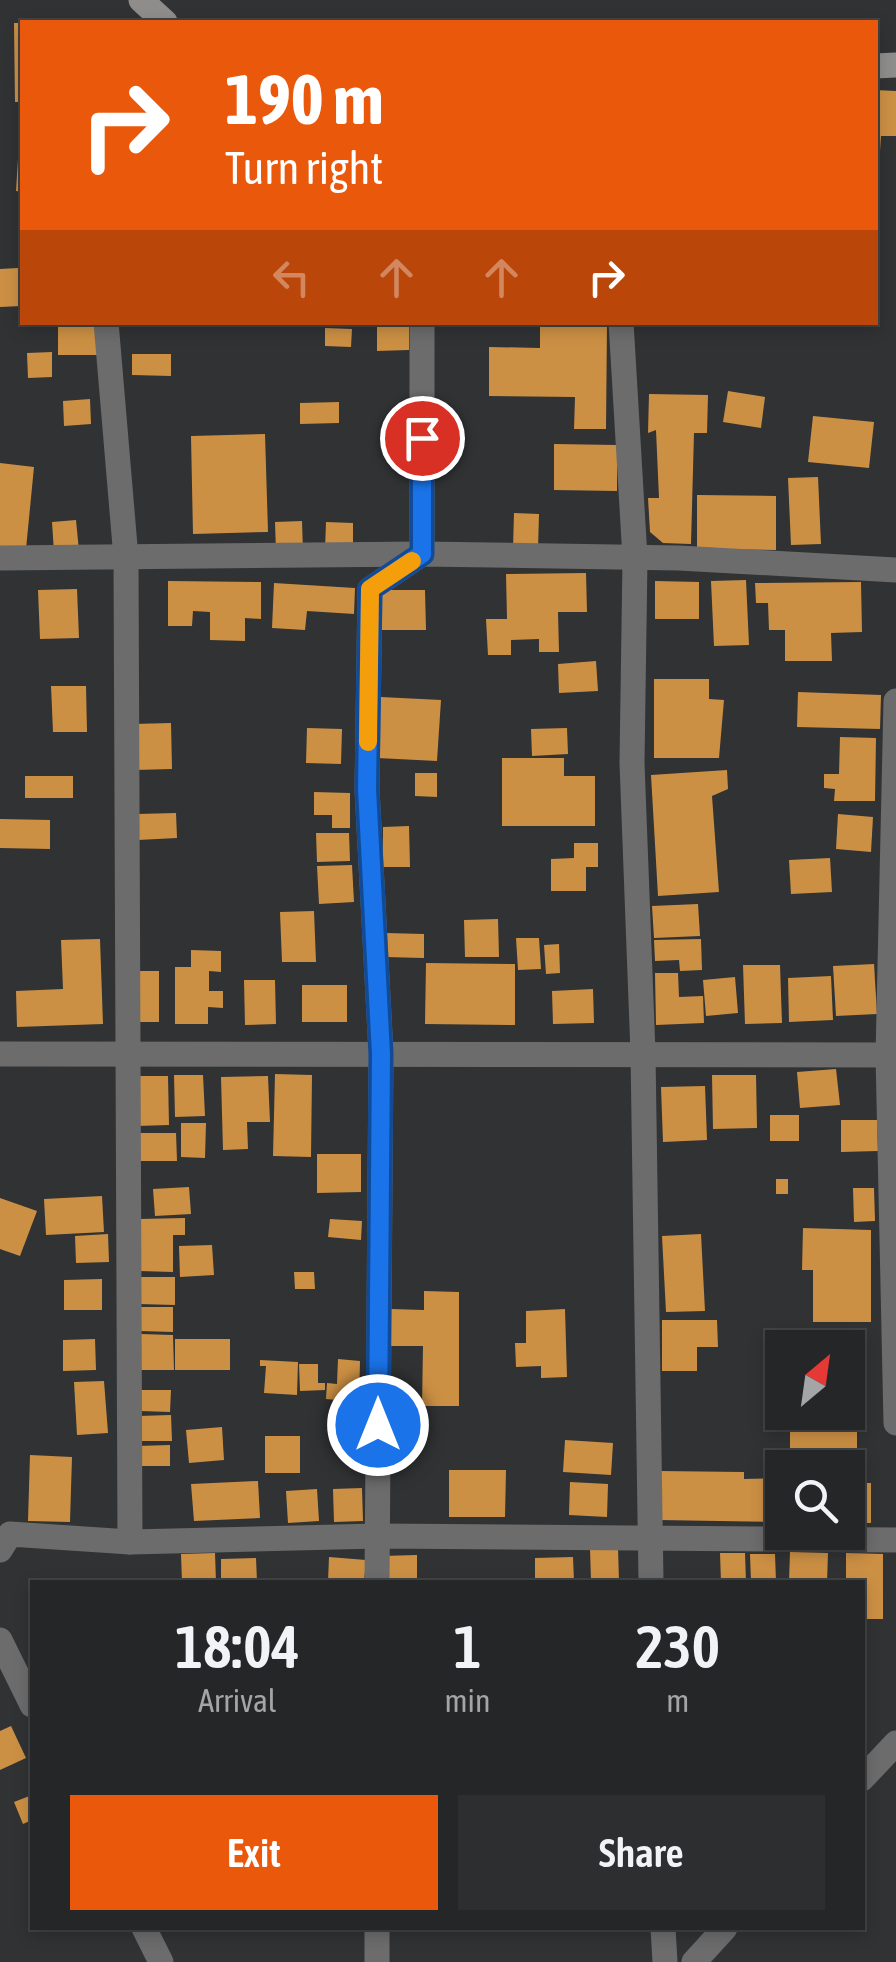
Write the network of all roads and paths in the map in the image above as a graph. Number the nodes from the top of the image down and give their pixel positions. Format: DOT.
graph roads {
  1 [pos="106,325"];
  2 [pos="422,325"];
  3 [pos="622,325"];
  4 [pos="422,554"];
  5 [pos="0,558"];
  6 [pos="126,558"];
  7 [pos="634,558"];
  8 [pos="896,570"];
  9 [pos="896,701"];
  10 [pos="642,1053"];
  11 [pos="0,1054"];
  12 [pos="128,1054"];
  13 [pos="381,1054"];
  14 [pos="892,1055"];
  15 [pos="896,1423"];
  16 [pos="378,1536"];
  17 [pos="650,1540"];
  18 [pos="896,1540"];
  19 [pos="130,1542"];
  20 [pos="0,1550"];
  21 [pos="378,1580"];
  22 [pos="651,1580"];
  23 [pos="0,1640"];
  24 [pos="30,1701"];
  25 [pos="896,1743"];
  26 [pos="877,1773"];
  27 [pos="145,1930"];
  28 [pos="376,1930"];
  29 [pos="663,1930"];
  30 [pos="724,1930"];
  31 [pos="161,1962"];
  32 [pos="376,1962"];
  33 [pos="665,1962"];
  34 [pos="694,1962"];
  1 -- 6 [label="street"];
  2 -- 4 [label="street"];
  3 -- 7 [label="street"];
  4 -- 6 [label="street"];
  4 -- 7 [label="street"];
  4 -- 13 [label="street"];
  5 -- 6 [label="street"];
  6 -- 12 [label="street"];
  7 -- 8 [label="street"];
  7 -- 10 [label="street"];
  9 -- 14 [label="street"];
  10 -- 13 [label="street"];
  10 -- 14 [label="street"];
  10 -- 17 [label="street"];
  11 -- 12 [label="street"];
  12 -- 13 [label="street"];
  12 -- 19 [label="street"];
  13 -- 16 [label="street"];
  14 -- 15 [label="street"];
  16 -- 17 [label="street"];
  16 -- 19 [label="street"];
  16 -- 21 [label="street"];
  17 -- 18 [label="street"];
  17 -- 22 [label="street"];
  19 -- 20 [label="street"];
  23 -- 24 [label="street"];
  25 -- 26 [label="street"];
  27 -- 31 [label="street"];
  28 -- 32 [label="street"];
  29 -- 33 [label="street"];
  30 -- 34 [label="street"];
}
